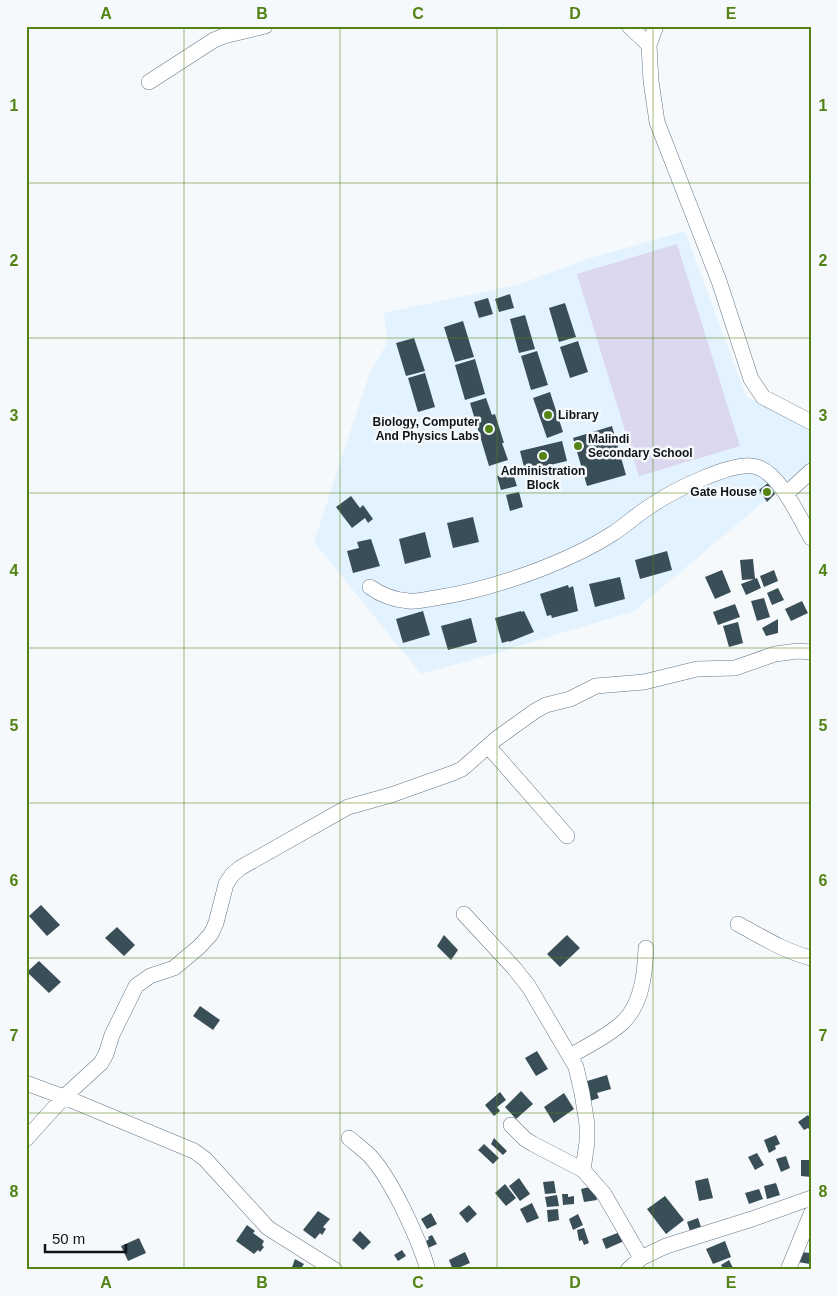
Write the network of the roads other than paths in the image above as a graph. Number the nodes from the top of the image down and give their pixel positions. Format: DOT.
graph roads {
  1 [pos="264,26"];
  2 [pos="629,26"];
  3 [pos="656,26"];
  4 [pos="649,45"];
  5 [pos="149,82"];
  6 [pos="811,422"];
  7 [pos="811,471"];
  8 [pos="786,494"];
  9 [pos="811,538"];
  10 [pos="370,587"];
  11 [pos="811,652"];
  12 [pos="488,746"];
  13 [pos="567,836"];
  14 [pos="464,914"];
  15 [pos="738,924"];
  16 [pos="646,948"];
  17 [pos="811,958"];
  18 [pos="570,1056"];
  19 [pos="26,1083"];
  20 [pos="64,1097"];
  21 [pos="511,1125"];
  22 [pos="349,1138"];
  23 [pos="26,1139"];
  24 [pos="583,1170"];
  25 [pos="811,1198"];
  26 [pos="811,1214"];
  27 [pos="641,1258"];
  28 [pos="335,1270"];
  29 [pos="428,1270"];
  30 [pos="628,1270"];
  31 [pos="788,1270"];
  1 -- 5 [label="street"];
  2 -- 4 [label="street"];
  3 -- 4 [label="street"];
  4 -- 6 [label="street"];
  7 -- 8 [label="street"];
  8 -- 9 [label="street"];
  8 -- 10 [label="street"];
  11 -- 12 [label="street"];
  12 -- 13 [label="street"];
  12 -- 20 [label="street"];
  14 -- 18 [label="street"];
  15 -- 17 [label="street"];
  16 -- 18 [label="street"];
  18 -- 24 [label="street"];
  19 -- 20 [label="street"];
  20 -- 23 [label="street"];
  20 -- 28 [label="street"];
  21 -- 24 [label="street"];
  22 -- 29 [label="street"];
  24 -- 27 [label="street"];
  25 -- 27 [label="street"];
  26 -- 31 [label="street"];
  27 -- 30 [label="street"];
}
